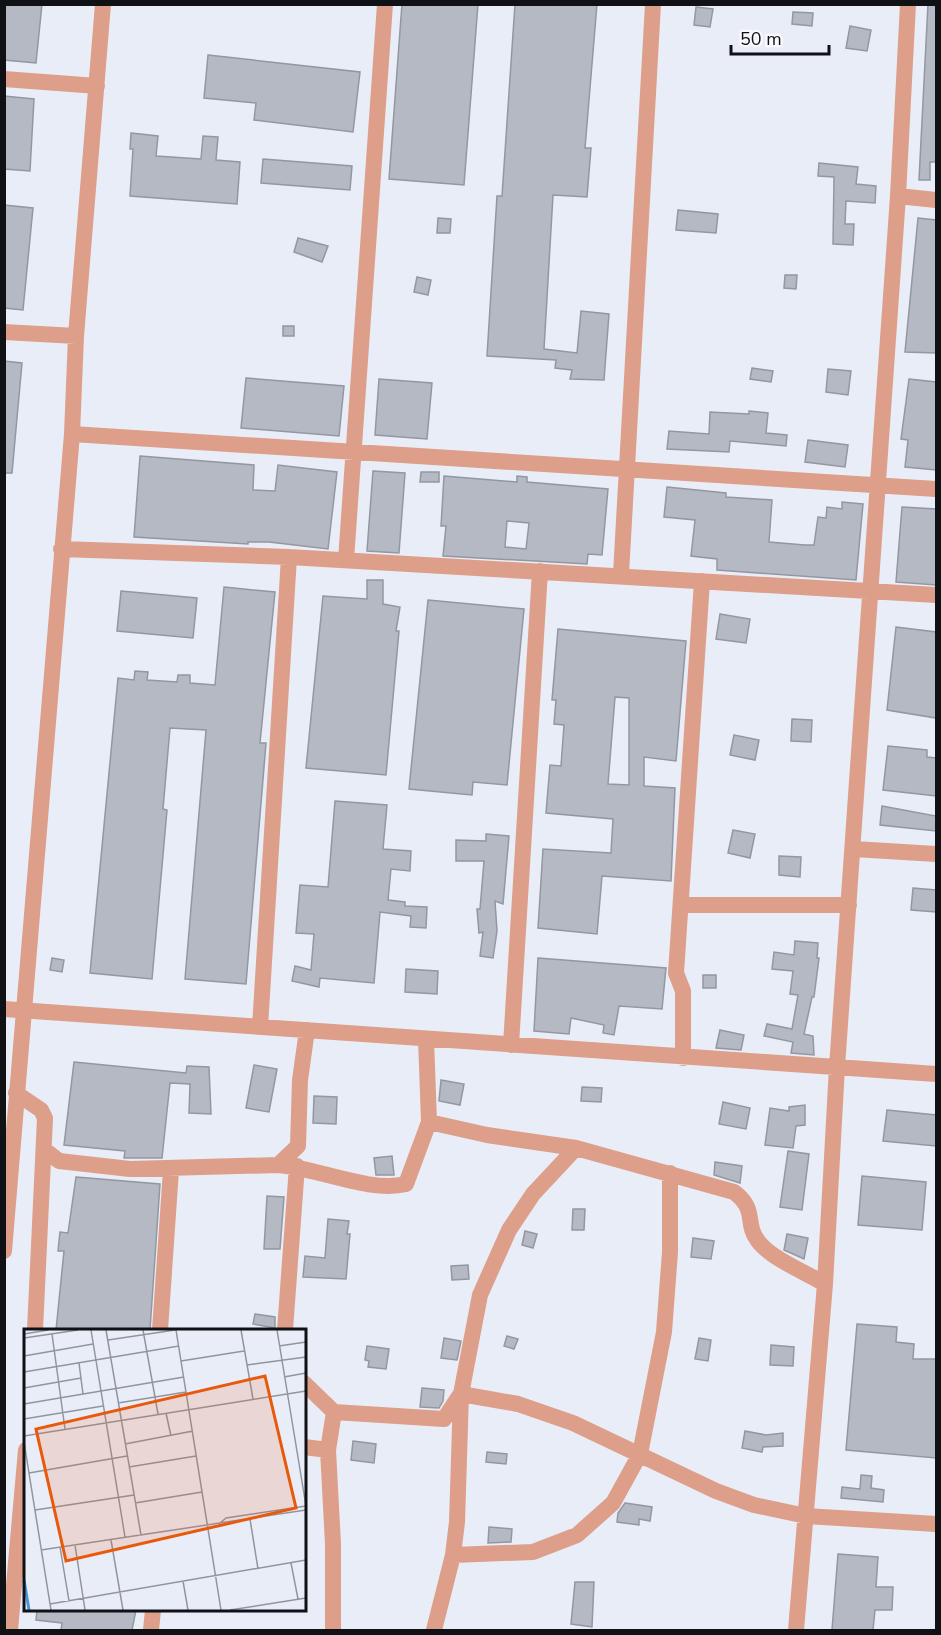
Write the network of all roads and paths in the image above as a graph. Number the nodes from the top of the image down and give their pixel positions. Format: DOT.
graph roads {
  1 [pos="103,4"];
  2 [pos="385,4"];
  3 [pos="653,4"];
  4 [pos="908,4"];
  5 [pos="4,79"];
  6 [pos="97,86"];
  7 [pos="898,196"];
  8 [pos="936,200"];
  9 [pos="4,332"];
  10 [pos="76,336"];
  11 [pos="72,434"];
  12 [pos="354,452"];
  13 [pos="627,470"];
  14 [pos="877,485"];
  15 [pos="936,489"];
  16 [pos="61,549"];
  17 [pos="289,557"];
  18 [pos="346,560"];
  19 [pos="540,571"];
  20 [pos="621,574"];
  21 [pos="702,580"];
  22 [pos="870,590"];
  23 [pos="936,595"];
  24 [pos="854,849"];
  25 [pos="936,854"];
  26 [pos="682,905"];
  27 [pos="849,906"];
  28 [pos="4,1008"];
  29 [pos="23,1010"];
  30 [pos="260,1027"];
  31 [pos="307,1030"];
  32 [pos="426,1039"];
  33 [pos="511,1045"];
  34 [pos="683,1058"];
  35 [pos="837,1067"];
  36 [pos="936,1074"];
  37 [pos="16,1094"];
  38 [pos="429,1122"];
  39 [pos="576,1148"];
  40 [pos="45,1150"];
  41 [pos="278,1165"];
  42 [pos="297,1166"];
  43 [pos="171,1170"];
  44 [pos="669,1173"];
  45 [pos="4,1251"];
  46 [pos="825,1284"];
  47 [pos="35,1329"];
  48 [pos="160,1329"];
  49 [pos="285,1329"];
  50 [pos="306,1385"];
  51 [pos="461,1394"];
  52 [pos="334,1412"];
  53 [pos="306,1447"];
  54 [pos="328,1450"];
  55 [pos="640,1454"];
  56 [pos="24,1472"];
  57 [pos="806,1516"];
  58 [pos="936,1524"];
  59 [pos="453,1555"];
  60 [pos="153,1611"];
  61 [pos="10,1630"];
  62 [pos="151,1630"];
  63 [pos="333,1630"];
  64 [pos="434,1630"];
  65 [pos="796,1630"];
  1 -- 6 [label="street"];
  2 -- 12 [label="street"];
  3 -- 13 [label="street"];
  4 -- 7 [label="street"];
  5 -- 6 [label="street"];
  6 -- 10 [label="street"];
  7 -- 8 [label="street"];
  7 -- 14 [label="street"];
  9 -- 10 [label="street"];
  10 -- 11 [label="street"];
  11 -- 12 [label="street"];
  11 -- 16 [label="street"];
  12 -- 13 [label="street"];
  12 -- 18 [label="street"];
  13 -- 14 [label="street"];
  13 -- 20 [label="street"];
  14 -- 15 [label="street"];
  14 -- 22 [label="street"];
  16 -- 17 [label="street"];
  16 -- 29 [label="street"];
  17 -- 18 [label="street"];
  17 -- 30 [label="street"];
  18 -- 19 [label="street"];
  19 -- 20 [label="street"];
  19 -- 33 [label="street"];
  20 -- 21 [label="street"];
  21 -- 22 [label="street"];
  21 -- 26 [label="street"];
  22 -- 23 [label="street"];
  22 -- 24 [label="street"];
  24 -- 25 [label="street"];
  24 -- 27 [label="street"];
  26 -- 27 [label="street"];
  26 -- 34 [label="street"];
  27 -- 35 [label="street"];
  28 -- 29 [label="street"];
  29 -- 30 [label="street"];
  29 -- 37 [label="street"];
  30 -- 31 [label="street"];
  31 -- 32 [label="street"];
  31 -- 41 [label="street"];
  32 -- 33 [label="street"];
  32 -- 38 [label="street"];
  33 -- 34 [label="street"];
  34 -- 35 [label="street"];
  35 -- 36 [label="street"];
  35 -- 46 [label="street"];
  37 -- 40 [label="street"];
  37 -- 45 [label="street"];
  38 -- 39 [label="street"];
  38 -- 42 [label="street"];
  39 -- 44 [label="street"];
  39 -- 51 [label="street"];
  40 -- 43 [label="street"];
  40 -- 47 [label="street"];
  41 -- 42 [label="street"];
  41 -- 43 [label="street"];
  42 -- 49 [label="street"];
  43 -- 48 [label="street"];
  44 -- 46 [label="street"];
  44 -- 55 [label="street"];
  46 -- 57 [label="street"];
  50 -- 52 [label="street"];
  51 -- 52 [label="street"];
  51 -- 55 [label="street"];
  51 -- 59 [label="street"];
  52 -- 54 [label="street"];
  53 -- 54 [label="street"];
  54 -- 63 [label="street"];
  55 -- 57 [label="street"];
  55 -- 59 [label="street"];
  56 -- 61 [label="street"];
  57 -- 58 [label="street"];
  57 -- 65 [label="street"];
  59 -- 64 [label="street"];
  60 -- 62 [label="street"];
}
